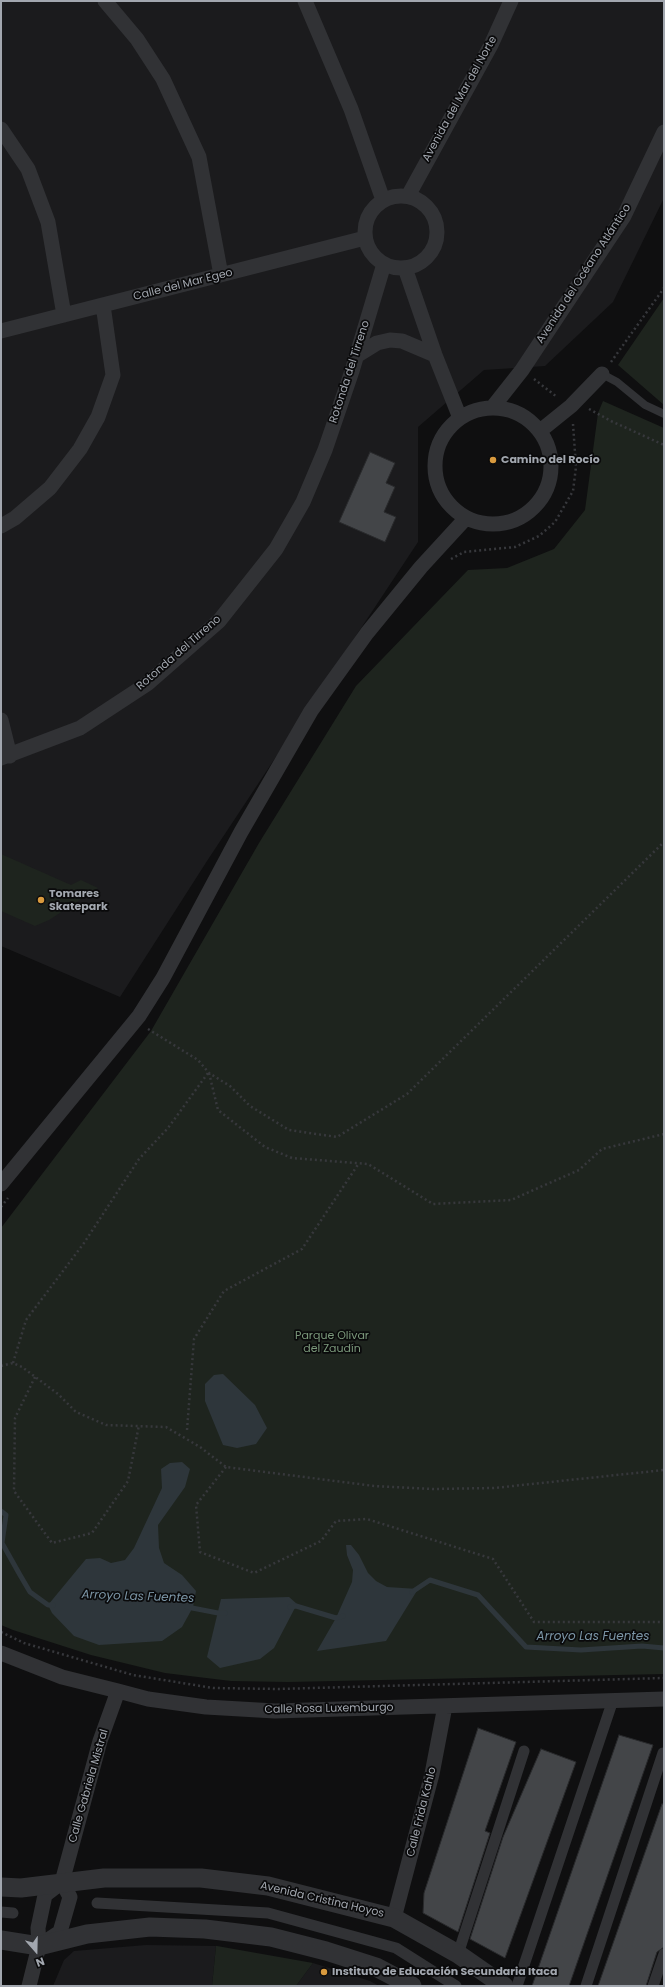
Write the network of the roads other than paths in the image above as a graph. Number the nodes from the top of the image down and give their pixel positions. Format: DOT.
graph roads {
  1 [pos="104,1"];
  2 [pos="305,1"];
  3 [pos="511,1"];
  4 [pos="1,129"];
  5 [pos="664,132"];
  6 [pos="408,196"];
  7 [pos="383,200"];
  8 [pos="365,238"];
  9 [pos="384,264"];
  10 [pos="405,268"];
  11 [pos="221,275"];
  12 [pos="103,305"];
  13 [pos="64,315"];
  14 [pos="1,331"];
  15 [pos="435,355"];
  16 [pos="356,356"];
  17 [pos="602,374"];
  18 [pos="492,408"];
  19 [pos="664,414"];
  20 [pos="460,418"];
  21 [pos="540,431"];
  22 [pos="466,518"];
  23 [pos="1,526"];
  24 [pos="1,720"];
  25 [pos="6,757"];
  26 [pos="6,1189"];
  27 [pos="1,1653"];
  28 [pos="118,1691"];
  29 [pos="664,1699"];
  30 [pos="613,1700"];
  31 [pos="445,1706"];
  32 [pos="524,1751"];
  33 [pos="663,1753"];
  34 [pos="62,1882"];
  35 [pos="1,1887"];
  36 [pos="96,1903"];
  37 [pos="1,1912"];
  38 [pos="13,1913"];
  39 [pos="394,1918"];
  40 [pos="1,1940"];
  41 [pos="39,1946"];
  42 [pos="458,1954"];
  43 [pos="664,1954"];
  44 [pos="29,1986"];
  45 [pos="412,1986"];
  46 [pos="456,1986"];
  47 [pos="504,1986"];
  48 [pos="517,1986"];
  49 [pos="586,1986"];
  50 [pos="653,1986"];
  1 -- 11 [label="street"];
  2 -- 7 [label="street"];
  3 -- 6 [label="street, Avenida del Mar del Norte"];
  4 -- 13 [label="street"];
  5 -- 18 [label="street, Avenida del Océano Atlántico"];
  6 -- 7 [label="street"];
  6 -- 10 [label="street"];
  7 -- 8 [label="street"];
  8 -- 9 [label="street"];
  8 -- 11 [label="street, Calle del Mar Egeo"];
  9 -- 10 [label="street"];
  9 -- 16 [label="street, Rotonda del Tirreno"];
  10 -- 15 [label="street"];
  11 -- 12 [label="street, Calle del Mar Egeo"];
  12 -- 13 [label="street, Calle del Mar Egeo"];
  12 -- 23 [label="street"];
  13 -- 14 [label="street, Calle del Mar Egeo"];
  15 -- 16 [label="street"];
  15 -- 20 [label="street"];
  16 -- 25 [label="street, Rotonda del Tirreno"];
  17 -- 19 [label="lane"];
  17 -- 21 [label="street"];
  18 -- 20 [label="street"];
  18 -- 21 [label="street"];
  20 -- 22 [label="street"];
  21 -- 22 [label="street"];
  22 -- 26 [label="street"];
  24 -- 25 [label="street"];
  27 -- 28 [label="street, Calle Rosa Luxemburgo"];
  28 -- 31 [label="street, Calle Rosa Luxemburgo"];
  28 -- 34 [label="street, Calle Gabriela Mistral"];
  29 -- 30 [label="street, Calle Rosa Luxemburgo"];
  30 -- 31 [label="street, Calle Rosa Luxemburgo"];
  30 -- 48 [label="street"];
  31 -- 39 [label="street, Calle Frida Kahlo"];
  32 -- 42 [label="street"];
  33 -- 49 [label="street"];
  34 -- 35 [label="street, Avenida Cristina Hoyos"];
  34 -- 39 [label="street, Avenida Cristina Hoyos"];
  34 -- 41 [label="street"];
  34 -- 41 [label="street"];
  36 -- 46 [label="street"];
  37 -- 38 [label="street"];
  39 -- 42 [label="street, Avenida Cristina Hoyos"];
  40 -- 41 [label="street"];
  41 -- 44 [label="street"];
  41 -- 45 [label="street"];
  42 -- 47 [label="street, Avenida Cristina Hoyos"];
  43 -- 50 [label="street"];
}
